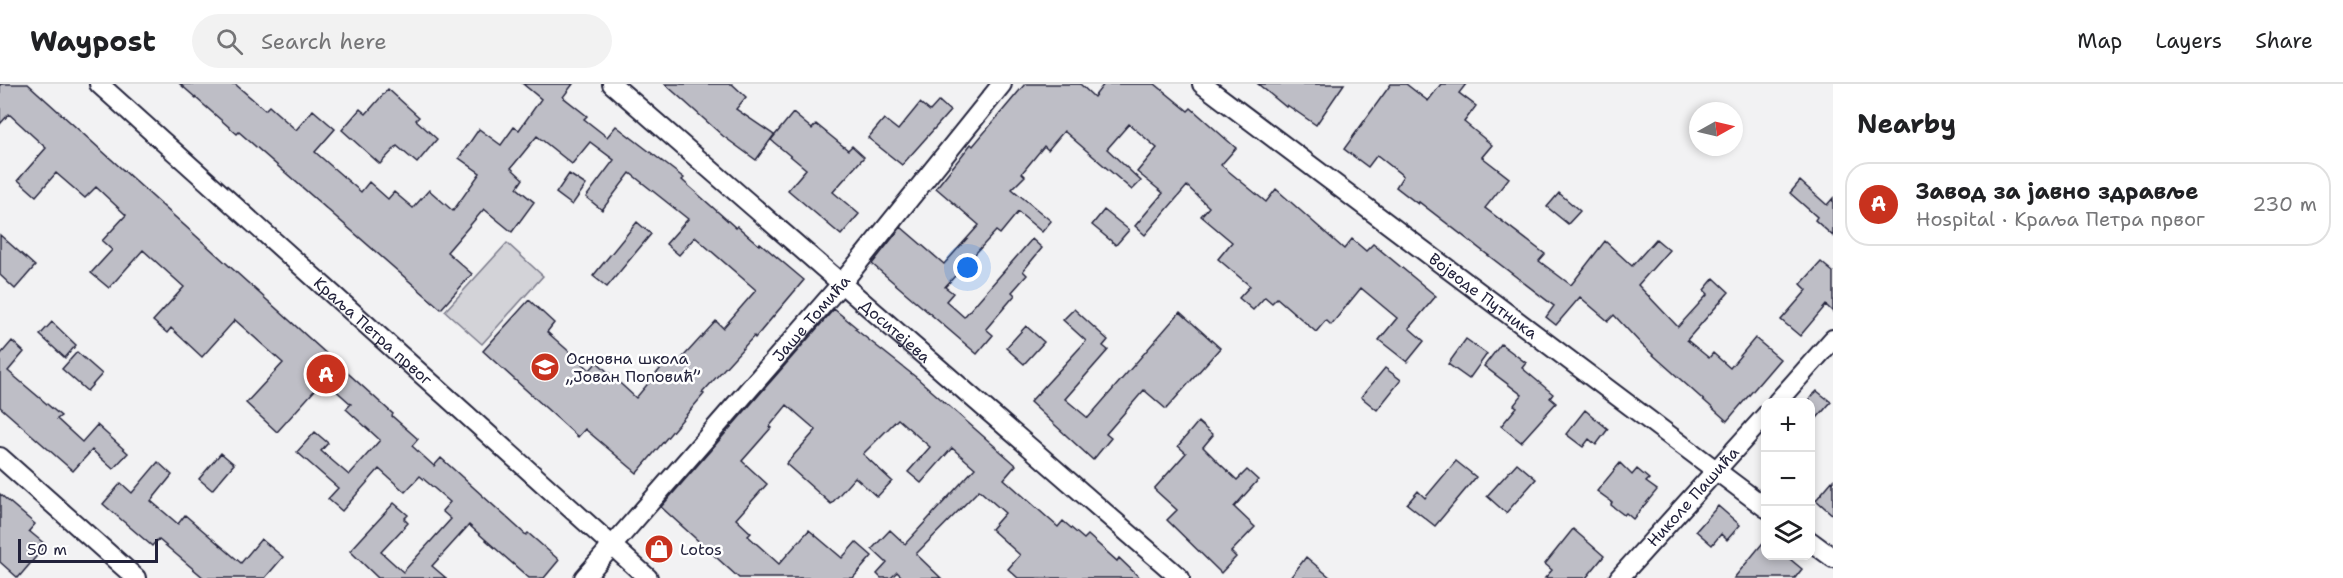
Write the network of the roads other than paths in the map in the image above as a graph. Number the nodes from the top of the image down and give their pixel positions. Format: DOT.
graph roads {
  1 [pos="99,84"];
  2 [pos="612,84"];
  3 [pos="1002,84"];
  4 [pos="1202,84"];
  5 [pos="841,284"];
  6 [pos="1833,339"];
  7 [pos="1781,398"];
  8 [pos="1761,420"];
  9 [pos="0,457"];
  10 [pos="1716,470"];
  11 [pos="1763,506"];
  12 [pos="1815,545"];
  13 [pos="612,546"];
  14 [pos="1833,558"];
  15 [pos="136,578"];
  16 [pos="584,578"];
  17 [pos="648,578"];
  18 [pos="1180,578"];
  19 [pos="1619,578"];
  1 -- 13 [label="street, Краља Петра првог"];
  2 -- 5 [label="street, Доситејева"];
  3 -- 5 [label="street, Јаше Томића"];
  4 -- 10 [label="street, Војводе Путника"];
  5 -- 13 [label="street, Јаше Томића"];
  5 -- 18 [label="street, Доситејева"];
  6 -- 7 [label="street"];
  8 -- 10 [label="street, Николе Пашића"];
  9 -- 15 [label="street"];
  10 -- 11 [label="street, Војводе Путника"];
  10 -- 19 [label="street, Николе Пашића"];
  12 -- 14 [label="street"];
  13 -- 16 [label="street, Јаше Томића"];
  13 -- 17 [label="street, Краља Петра првог"];
}
